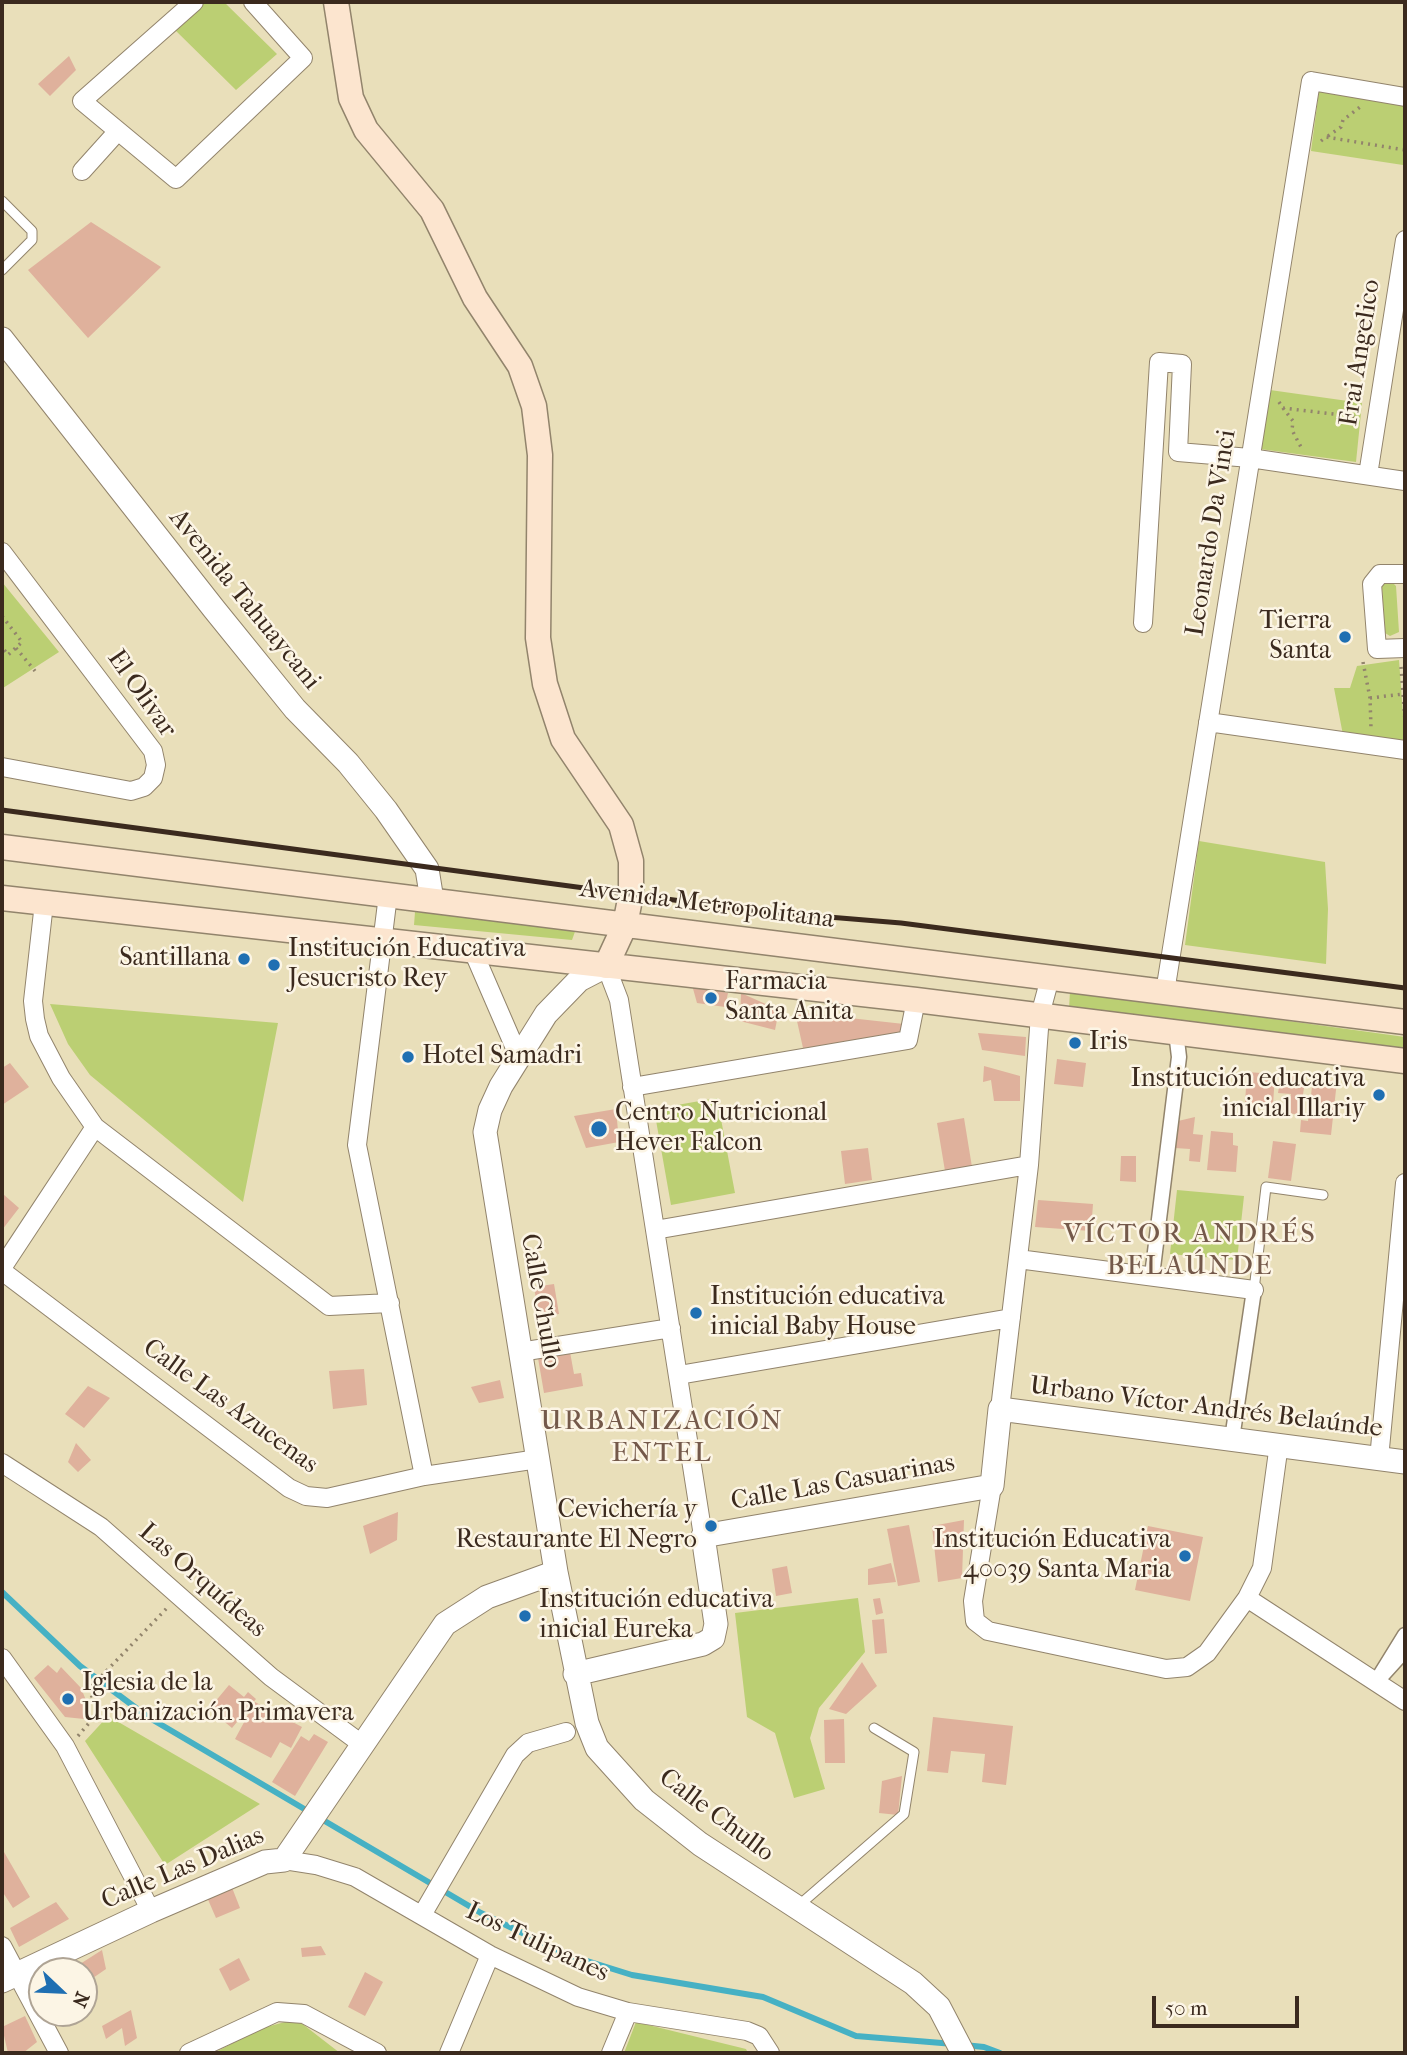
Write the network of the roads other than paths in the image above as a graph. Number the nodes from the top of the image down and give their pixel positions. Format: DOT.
graph roads {
  1 [pos="194,2"];
  2 [pos="255,2"];
  3 [pos="336,2"];
  4 [pos="1405,97"];
  5 [pos="118,131"];
  6 [pos="82,171"];
  7 [pos="2,201"];
  8 [pos="1405,240"];
  9 [pos="2,270"];
  10 [pos="2,339"];
  11 [pos="1250,458"];
  12 [pos="1368,475"];
  13 [pos="1405,481"];
  14 [pos="2,552"];
  15 [pos="1405,574"];
  16 [pos="1143,623"];
  17 [pos="1403,653"];
  18 [pos="1208,722"];
  19 [pos="1405,750"];
  20 [pos="2,767"];
  21 [pos="2,847"];
  22 [pos="388,895"];
  23 [pos="2,898"];
  24 [pos="432,900"];
  25 [pos="44,902"];
  26 [pos="625,925"];
  27 [pos="384,941"];
  28 [pos="473,951"];
  29 [pos="606,966"];
  30 [pos="1050,978"];
  31 [pos="1165,992"];
  32 [pos="916,1000"];
  33 [pos="1040,1015"];
  34 [pos="1405,1022"];
  35 [pos="1176,1032"];
  36 [pos="518,1055"];
  37 [pos="1405,1061"];
  38 [pos="632,1087"];
  39 [pos="95,1127"];
  40 [pos="1029,1166"];
  41 [pos="1405,1183"];
  42 [pos="1323,1195"];
  43 [pos="655,1230"];
  44 [pos="1018,1259"];
  45 [pos="2,1270"];
  46 [pos="1152,1276"];
  47 [pos="1254,1290"];
  48 [pos="390,1303"];
  49 [pos="1012,1318"];
  50 [pos="671,1328"];
  51 [pos="520,1352"];
  52 [pos="679,1375"];
  53 [pos="1000,1409"];
  54 [pos="1232,1439"];
  55 [pos="1279,1444"];
  56 [pos="1379,1458"];
  57 [pos="538,1459"];
  58 [pos="1405,1462"];
  59 [pos="2,1463"];
  60 [pos="424,1476"];
  61 [pos="992,1486"];
  62 [pos="703,1535"];
  63 [pos="556,1572"];
  64 [pos="1247,1598"];
  65 [pos="1405,1635"];
  66 [pos="1405,1650"];
  67 [pos="2,1658"];
  68 [pos="575,1674"];
  69 [pos="1376,1682"];
  70 [pos="1405,1701"];
  71 [pos="874,1728"];
  72 [pos="566,1732"];
  73 [pos="361,1749"];
  74 [pos="284,1860"];
  75 [pos="796,1908"];
  76 [pos="151,1911"];
  77 [pos="422,1915"];
  78 [pos="2,1946"];
  79 [pos="490,1955"];
  80 [pos="9,1978"];
  81 [pos="628,2011"];
  82 [pos="59,2053"];
  83 [pos="189,2053"];
  84 [pos="377,2053"];
  85 [pos="449,2053"];
  86 [pos="611,2053"];
  87 [pos="770,2053"];
  88 [pos="963,2053"];
  1 -- 5 [label="street"];
  2 -- 5 [label="street"];
  3 -- 26 [label="main road"];
  4 -- 11 [label="street, Leonardo Da Vinci"];
  5 -- 6 [label="street"];
  7 -- 9 [label="lane"];
  8 -- 12 [label="street, Frai Angelico"];
  10 -- 24 [label="street, Avenida Tahuaycani"];
  11 -- 12 [label="street"];
  11 -- 16 [label="street"];
  11 -- 18 [label="street, Leonardo Da Vinci"];
  12 -- 13 [label="street"];
  14 -- 20 [label="street, El Olivar"];
  15 -- 17 [label="street"];
  18 -- 19 [label="street"];
  18 -- 31 [label="street, Leonardo Da Vinci"];
  21 -- 22 [label="main road, Avenida Metropolitana"];
  22 -- 24 [label="main road, Avenida Metropolitana"];
  22 -- 27 [label="street"];
  23 -- 25 [label="main road"];
  24 -- 26 [label="main road, Avenida Metropolitana"];
  25 -- 27 [label="main road"];
  25 -- 39 [label="street"];
  26 -- 29 [label="main road"];
  26 -- 30 [label="main road, Avenida Metropolitana"];
  27 -- 28 [label="main road"];
  27 -- 48 [label="street"];
  28 -- 29 [label="main road"];
  28 -- 36 [label="street"];
  29 -- 32 [label="main road"];
  29 -- 36 [label="street, Calle Chullo"];
  29 -- 38 [label="street"];
  30 -- 31 [label="main road, Avenida Metropolitana"];
  30 -- 33 [label="street"];
  31 -- 34 [label="main road, Avenida Metropolitana"];
  32 -- 33 [label="main road"];
  32 -- 38 [label="street"];
  33 -- 35 [label="main road"];
  33 -- 40 [label="street"];
  35 -- 37 [label="main road"];
  35 -- 46 [label="street"];
  36 -- 51 [label="street, Calle Chullo"];
  38 -- 43 [label="street"];
  39 -- 45 [label="street"];
  39 -- 48 [label="street"];
  40 -- 43 [label="street"];
  40 -- 44 [label="street"];
  41 -- 56 [label="street"];
  42 -- 47 [label="lane"];
  43 -- 50 [label="street"];
  44 -- 46 [label="street"];
  44 -- 49 [label="street"];
  45 -- 60 [label="street, Calle Las Azucenas"];
  46 -- 47 [label="street"];
  47 -- 54 [label="street"];
  48 -- 60 [label="street"];
  49 -- 52 [label="street"];
  49 -- 53 [label="street"];
  50 -- 51 [label="street"];
  50 -- 52 [label="street"];
  51 -- 57 [label="street, Calle Chullo"];
  52 -- 62 [label="street"];
  53 -- 54 [label="street, Urbano Víctor Andrés Belaúnde"];
  53 -- 61 [label="street"];
  54 -- 55 [label="street, Urbano Víctor Andrés Belaúnde"];
  55 -- 56 [label="street, Urbano Víctor Andrés Belaúnde"];
  55 -- 64 [label="street"];
  56 -- 58 [label="street, Urbano Víctor Andrés Belaúnde"];
  57 -- 60 [label="street, Calle Las Azucenas"];
  57 -- 63 [label="street, Calle Chullo"];
  59 -- 73 [label="street, Las Orquídeas"];
  61 -- 62 [label="street, Calle Las Casuarinas"];
  61 -- 64 [label="street"];
  62 -- 68 [label="street"];
  63 -- 68 [label="street, Calle Chullo"];
  63 -- 73 [label="street, Calle Las Dalias"];
  64 -- 69 [label="street"];
  65 -- 69 [label="street"];
  66 -- 69 [label="street"];
  67 -- 76 [label="street"];
  68 -- 75 [label="street, Calle Chullo"];
  69 -- 70 [label="street"];
  71 -- 75 [label="lane"];
  72 -- 77 [label="street"];
  73 -- 74 [label="street, Calle Las Dalias"];
  74 -- 76 [label="street, Calle Las Dalias"];
  74 -- 77 [label="street, Los Tulipanes"];
  75 -- 88 [label="street, Calle Chullo"];
  76 -- 80 [label="street, Calle Las Dalias"];
  77 -- 79 [label="street, Los Tulipanes"];
  78 -- 80 [label="street"];
  79 -- 81 [label="street, Los Tulipanes"];
  79 -- 85 [label="street"];
  80 -- 82 [label="street"];
  81 -- 86 [label="street"];
  81 -- 87 [label="street, Los Tulipanes"];
  83 -- 84 [label="street"];
}
